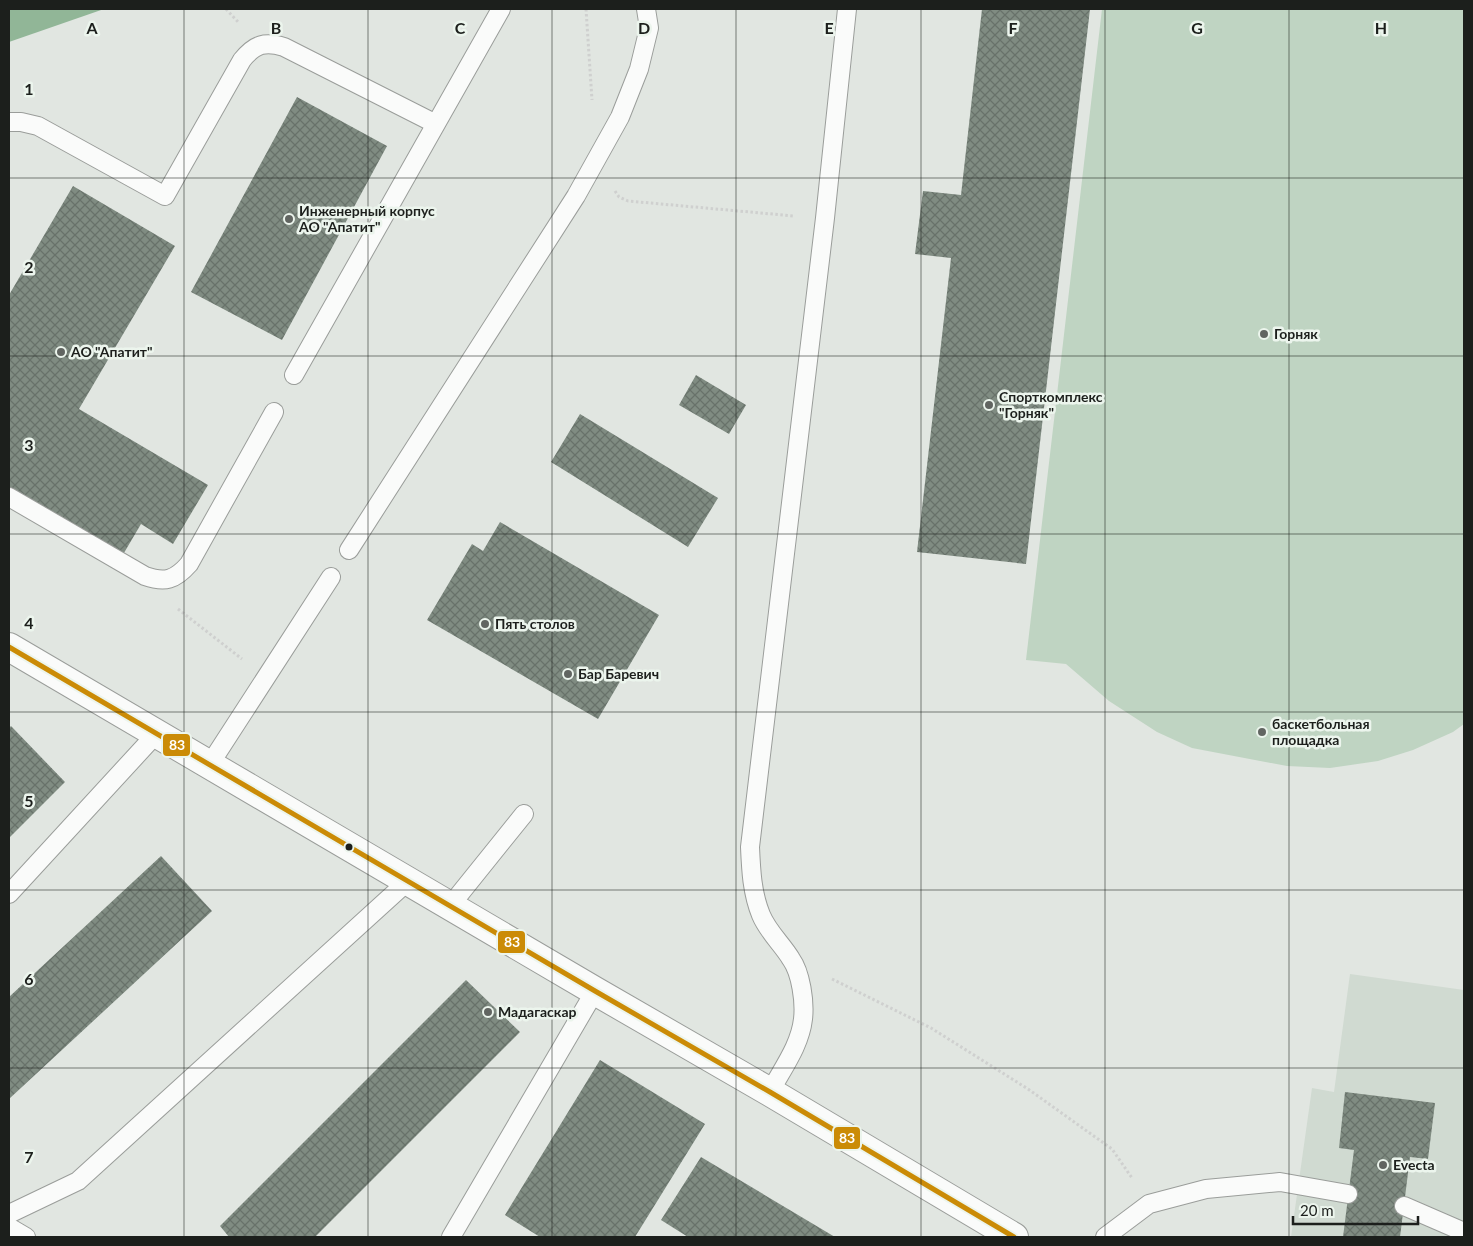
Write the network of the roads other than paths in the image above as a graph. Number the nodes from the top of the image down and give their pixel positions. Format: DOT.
graph roads {
  1 [pos="501,9"];
  2 [pos="646,9"];
  3 [pos="847,9"];
  4 [pos="9,122"];
  5 [pos="436,124"];
  6 [pos="294,375"];
  7 [pos="274,412"];
  8 [pos="9,497"];
  9 [pos="349,550"];
  10 [pos="331,577"];
  11 [pos="9,647"];
  12 [pos="157,733"];
  13 [pos="210,764"];
  14 [pos="524,814"];
  15 [pos="408,881"];
  16 [pos="9,894"];
  17 [pos="450,906"];
  18 [pos="595,992"];
  19 [pos="770,1092"];
  20 [pos="1348,1194"];
  21 [pos="1404,1206"];
  22 [pos="9,1214"];
  23 [pos="9,1227"];
  24 [pos="1464,1232"];
  25 [pos="26,1237"];
  26 [pos="451,1237"];
  27 [pos="1014,1237"];
  28 [pos="1105,1237"];
  1 -- 5 [label="lane"];
  2 -- 9 [label="lane"];
  3 -- 19 [label="lane"];
  4 -- 5 [label="lane"];
  5 -- 6 [label="lane"];
  7 -- 8 [label="lane"];
  10 -- 13 [label="lane"];
  11 -- 12 [label="street"];
  12 -- 13 [label="street"];
  12 -- 16 [label="lane"];
  13 -- 15 [label="street"];
  14 -- 17 [label="lane"];
  15 -- 17 [label="street"];
  15 -- 22 [label="lane"];
  17 -- 18 [label="street"];
  18 -- 19 [label="street"];
  18 -- 26 [label="lane"];
  19 -- 27 [label="street"];
  20 -- 28 [label="lane"];
  21 -- 24 [label="lane"];
  23 -- 25 [label="lane"];
}
